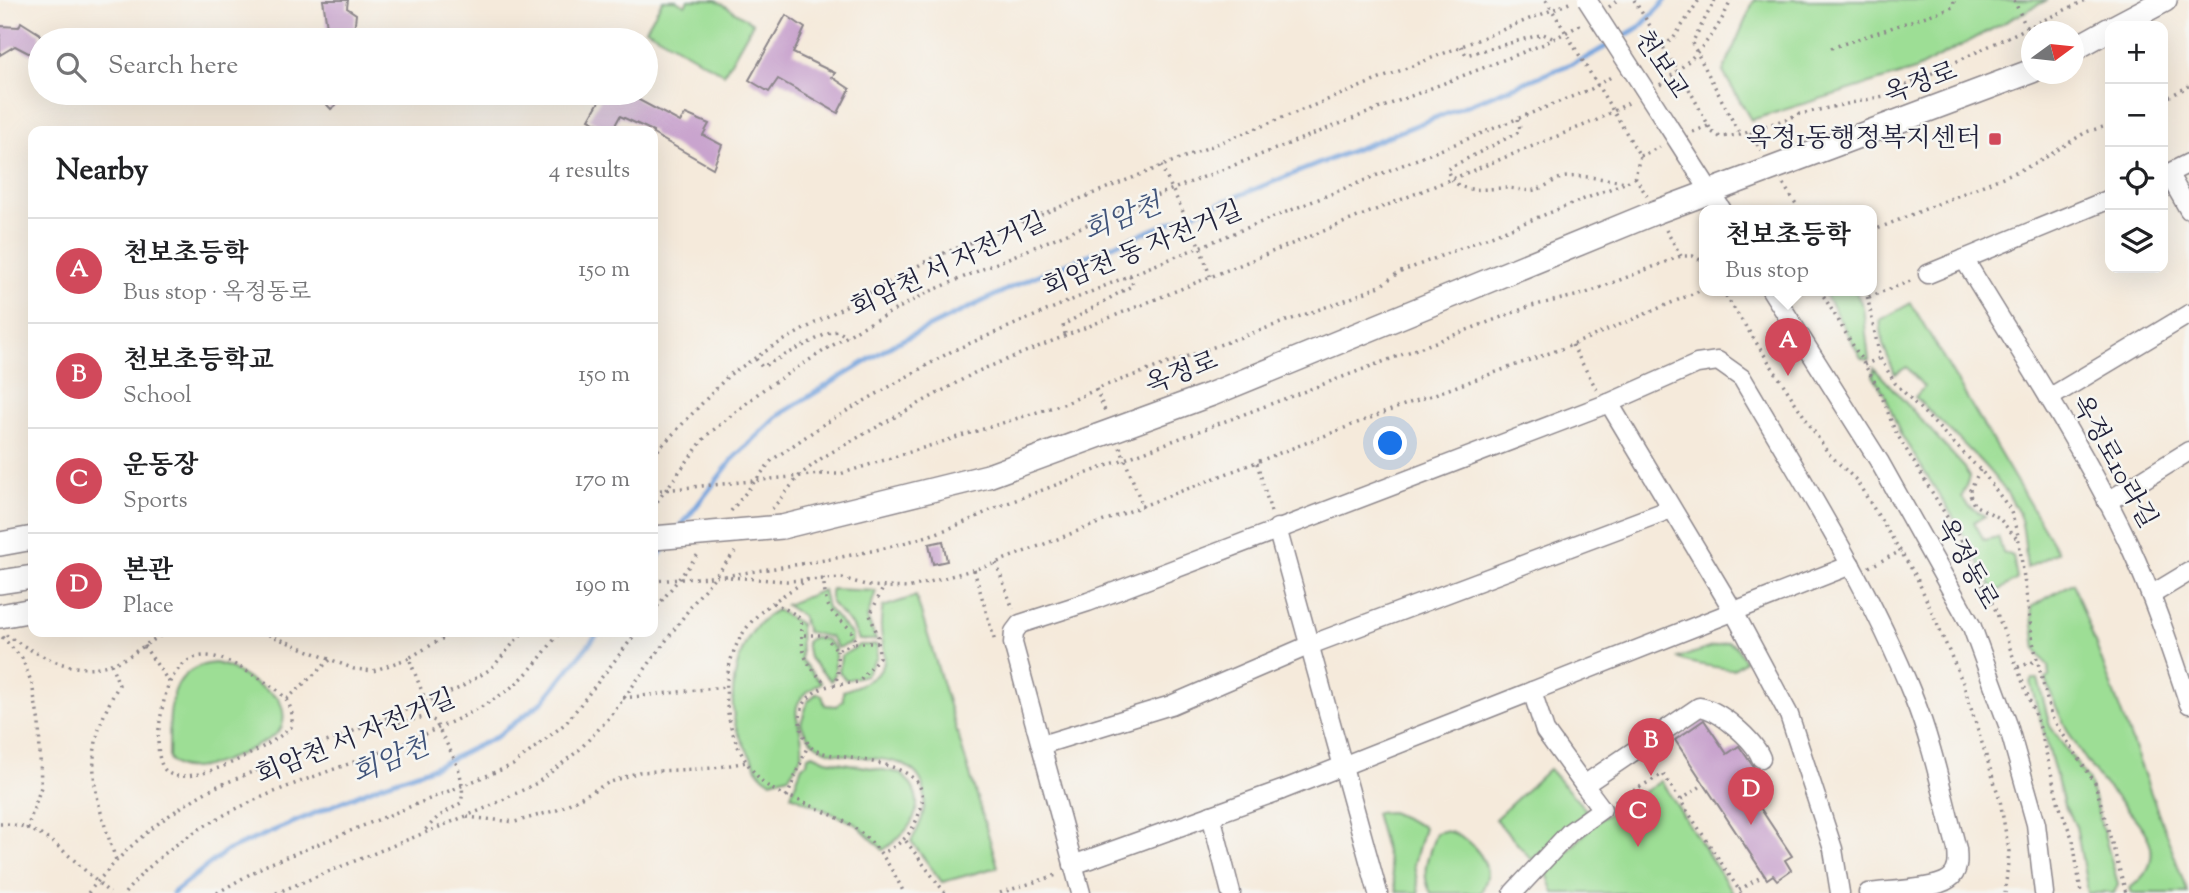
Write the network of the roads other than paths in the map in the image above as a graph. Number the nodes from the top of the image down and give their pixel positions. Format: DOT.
graph roads {
  1 [pos="1587,0"];
  2 [pos="2165,0"];
  3 [pos="2125,21"];
  4 [pos="2105,32"];
  5 [pos="2084,43"];
  6 [pos="2021,76"];
  7 [pos="2189,163"];
  8 [pos="2168,173"];
  9 [pos="2168,178"];
  10 [pos="1717,200"];
  11 [pos="2105,201"];
  12 [pos="1699,207"];
  13 [pos="2189,210"];
  14 [pos="1965,259"];
  15 [pos="1928,274"];
  16 [pos="1775,296"];
  17 [pos="2189,314"];
  18 [pos="2049,398"];
  19 [pos="1604,400"];
  20 [pos="2189,451"];
  21 [pos="2107,502"];
  22 [pos="1671,509"];
  23 [pos="1277,528"];
  24 [pos="658,537"];
  25 [pos="28,539"];
  26 [pos="0,544"];
  27 [pos="1859,567"];
  28 [pos="2189,572"];
  29 [pos="28,578"];
  30 [pos="0,582"];
  31 [pos="2151,595"];
  32 [pos="28,611"];
  33 [pos="1734,612"];
  34 [pos="0,616"];
  35 [pos="1310,645"];
  36 [pos="1532,691"];
  37 [pos="2189,704"];
  38 [pos="1041,746"];
  39 [pos="1761,758"];
  40 [pos="1344,765"];
  41 [pos="1584,785"];
  42 [pos="1211,815"];
  43 [pos="1068,869"];
  44 [pos="1081,893"];
  45 [pos="1231,893"];
  46 [pos="1378,893"];
  47 [pos="1513,893"];
  48 [pos="1840,893"];
  49 [pos="1868,893"];
  50 [pos="2045,893"];
  1 -- 10 [label="street, 천보교, bridge"];
  2 -- 3 [label="main road"];
  4 -- 5 [label="main road"];
  6 -- 10 [label="main road, 옥정로"];
  7 -- 8 [label="street"];
  9 -- 13 [label="street"];
  11 -- 14 [label="street"];
  12 -- 24 [label="main road, 옥정로, bridge"];
  14 -- 15 [label="street"];
  14 -- 18 [label="street, 옥정로10라길"];
  16 -- 50 [label="street, 옥정동로"];
  17 -- 18 [label="street"];
  18 -- 21 [label="street, 옥정로10라길"];
  19 -- 22 [label="street"];
  19 -- 23 [label="street"];
  19 -- 27 [label="street"];
  20 -- 21 [label="street"];
  21 -- 31 [label="street, 옥정로10라길"];
  22 -- 33 [label="street"];
  22 -- 35 [label="street"];
  23 -- 35 [label="street"];
  23 -- 38 [label="street"];
  25 -- 26 [label="main road"];
  27 -- 33 [label="street"];
  27 -- 49 [label="street"];
  28 -- 31 [label="street"];
  29 -- 30 [label="main road"];
  31 -- 37 [label="street, 옥정로10라길"];
  32 -- 34 [label="main road"];
  33 -- 36 [label="street"];
  33 -- 48 [label="street"];
  35 -- 38 [label="street"];
  35 -- 40 [label="street"];
  36 -- 40 [label="street"];
  36 -- 41 [label="street"];
  38 -- 43 [label="street"];
  39 -- 41 [label="street"];
  40 -- 42 [label="street"];
  40 -- 46 [label="street"];
  41 -- 47 [label="street"];
  42 -- 43 [label="street"];
  42 -- 45 [label="street"];
  43 -- 44 [label="street"];
}
